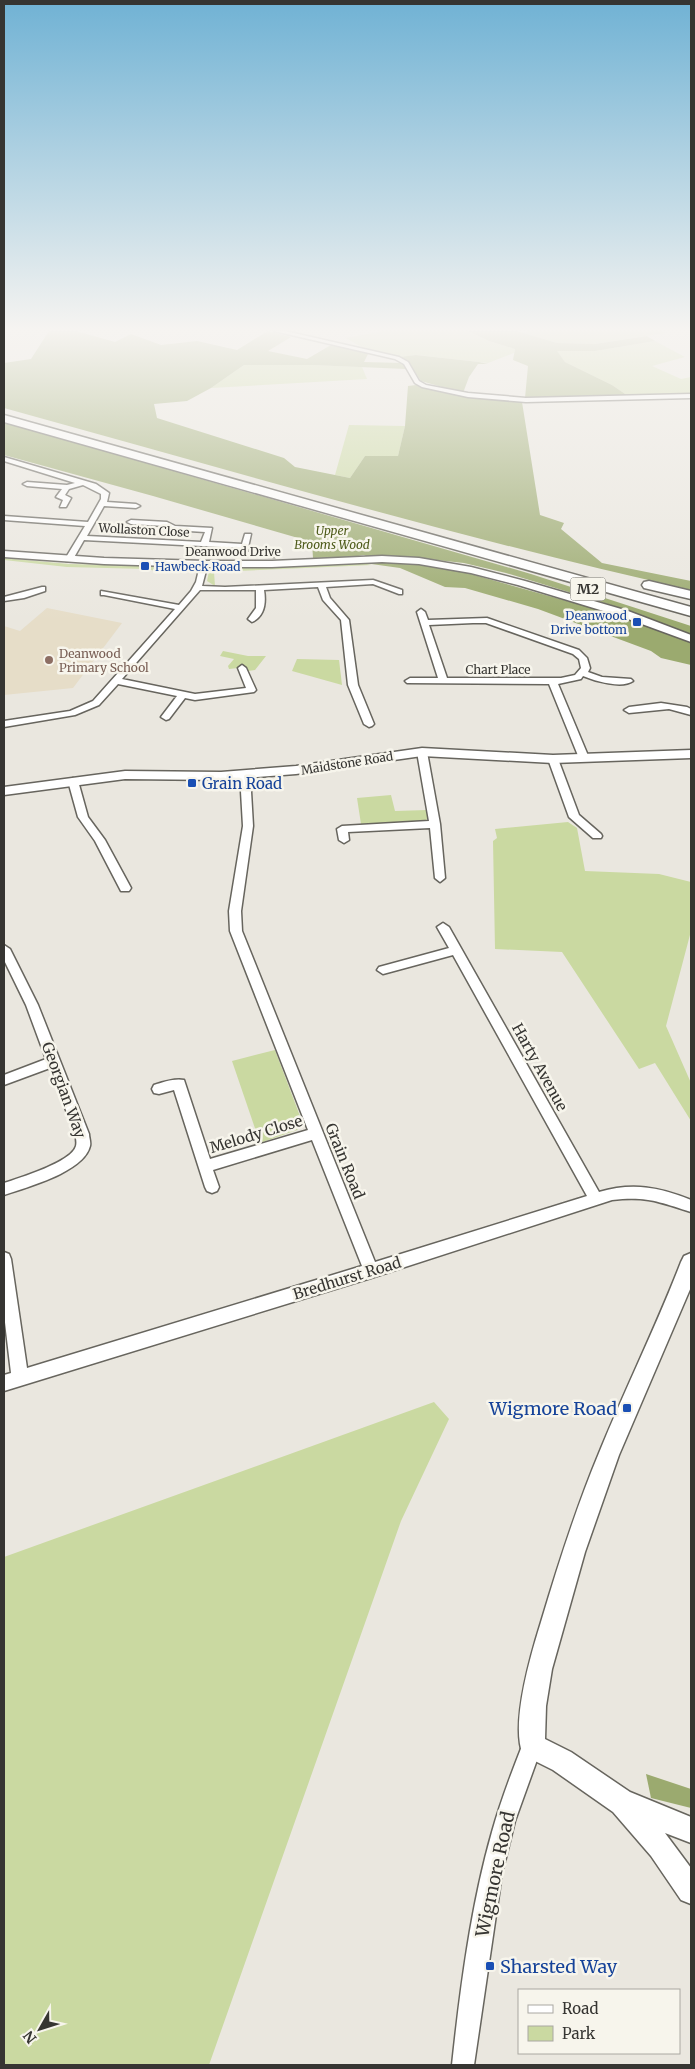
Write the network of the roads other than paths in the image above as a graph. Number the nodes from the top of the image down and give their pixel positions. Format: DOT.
graph roads {
  1 [pos="38,428"];
  2 [pos="56,428"];
  3 [pos="4,459"];
  4 [pos="84,483"];
  5 [pos="26,484"];
  6 [pos="67,487"];
  7 [pos="102,504"];
  8 [pos="63,505"];
  9 [pos="136,506"];
  10 [pos="4,518"];
  11 [pos="131,522"];
  12 [pos="90,524"];
  13 [pos="248,536"];
  14 [pos="82,538"];
  15 [pos="204,544"];
  16 [pos="245,546"];
  17 [pos="4,554"];
  18 [pos="485,554"];
  19 [pos="275,556"];
  20 [pos="518,556"];
  21 [pos="69,559"];
  22 [pos="204,564"];
  23 [pos="321,585"];
  24 [pos="260,587"];
  25 [pos="198,588"];
  26 [pos="42,589"];
  27 [pos="399,592"];
  28 [pos="104,593"];
  29 [pos="691,595"];
  30 [pos="4,599"];
  31 [pos="691,604"];
  32 [pos="181,608"];
  33 [pos="422,612"];
  34 [pos="691,612"];
  35 [pos="252,619"];
  36 [pos="691,622"];
  37 [pos="425,623"];
  38 [pos="691,639"];
  39 [pos="242,668"];
  40 [pos="583,673"];
  41 [pos="116,681"];
  42 [pos="410,681"];
  43 [pos="443,681"];
  44 [pos="552,681"];
  45 [pos="628,681"];
  46 [pos="182,695"];
  47 [pos="629,710"];
  48 [pos="691,712"];
  49 [pos="166,717"];
  50 [pos="4,724"];
  51 [pos="369,724"];
  52 [pos="422,752"];
  53 [pos="691,754"];
  54 [pos="584,758"];
  55 [pos="553,759"];
  56 [pos="245,774"];
  57 [pos="73,781"];
  58 [pos="4,791"];
  59 [pos="435,824"];
  60 [pos="597,836"];
  61 [pos="344,840"];
  62 [pos="440,878"];
  63 [pos="125,888"];
  64 [pos="443,927"];
  65 [pos="4,950"];
  66 [pos="456,950"];
  67 [pos="383,970"];
  68 [pos="54,1061"];
  69 [pos="4,1080"];
  70 [pos="159,1090"];
  71 [pos="316,1133"];
  72 [pos="206,1166"];
  73 [pos="212,1187"];
  74 [pos="4,1190"];
  75 [pos="596,1199"];
  76 [pos="691,1206"];
  77 [pos="4,1259"];
  78 [pos="691,1262"];
  79 [pos="371,1271"];
  80 [pos="20,1378"];
  81 [pos="4,1383"];
  82 [pos="532,1746"];
  83 [pos="622,1802"];
  84 [pos="691,1830"];
  85 [pos="691,1890"];
  86 [pos="463,2065"];
  1 -- 18 [label="highway, M2"];
  2 -- 20 [label="highway, M2"];
  3 -- 4 [label="street"];
  4 -- 6 [label="street"];
  4 -- 7 [label="street"];
  5 -- 6 [label="street"];
  6 -- 8 [label="street"];
  7 -- 9 [label="street"];
  7 -- 12 [label="street"];
  10 -- 12 [label="street"];
  11 -- 15 [label="street, Wollaston Close"];
  12 -- 14 [label="street"];
  13 -- 16 [label="street"];
  14 -- 15 [label="street, Wollaston Close"];
  14 -- 21 [label="street"];
  15 -- 16 [label="street, Wollaston Close"];
  16 -- 19 [label="street, Wollaston Close"];
  17 -- 21 [label="street, Deanwood Drive"];
  18 -- 34 [label="highway, M2"];
  18 -- 36 [label="highway, M2"];
  20 -- 29 [label="highway, M2"];
  20 -- 31 [label="highway, M2"];
  21 -- 22 [label="street, Deanwood Drive"];
  22 -- 25 [label="street"];
  22 -- 38 [label="street, Deanwood Drive"];
  23 -- 24 [label="street"];
  23 -- 27 [label="street"];
  23 -- 51 [label="street"];
  24 -- 25 [label="street"];
  24 -- 35 [label="street"];
  25 -- 32 [label="street"];
  26 -- 30 [label="street"];
  28 -- 32 [label="street"];
  32 -- 41 [label="street"];
  33 -- 37 [label="street"];
  37 -- 40 [label="street"];
  37 -- 43 [label="street"];
  39 -- 46 [label="street"];
  40 -- 44 [label="street, Chart Place"];
  40 -- 45 [label="street"];
  41 -- 46 [label="street"];
  41 -- 50 [label="street"];
  42 -- 43 [label="street, Chart Place"];
  43 -- 44 [label="street, Chart Place"];
  44 -- 54 [label="street, Chart Place"];
  46 -- 49 [label="street"];
  47 -- 48 [label="street"];
  52 -- 55 [label="street, Maidstone Road"];
  52 -- 56 [label="street, Maidstone Road"];
  52 -- 59 [label="street"];
  53 -- 54 [label="street, Maidstone Road"];
  54 -- 55 [label="street, Maidstone Road"];
  55 -- 60 [label="street"];
  56 -- 57 [label="street, Maidstone Road"];
  56 -- 71 [label="street, Grain Road"];
  57 -- 58 [label="street, Maidstone Road"];
  57 -- 63 [label="street"];
  59 -- 61 [label="street"];
  59 -- 62 [label="street"];
  64 -- 66 [label="street, Harty Avenue"];
  65 -- 68 [label="street, Georgian Way"];
  66 -- 67 [label="street"];
  66 -- 75 [label="street, Harty Avenue"];
  68 -- 69 [label="street"];
  68 -- 74 [label="street, Georgian Way"];
  70 -- 72 [label="street, Melody Close"];
  71 -- 72 [label="street, Melody Close"];
  71 -- 79 [label="street, Grain Road"];
  72 -- 73 [label="street, Melody Close"];
  75 -- 76 [label="street, Bredhurst Road"];
  75 -- 79 [label="street, Bredhurst Road"];
  77 -- 80 [label="street"];
  78 -- 82 [label="street, Wigmore Road"];
  79 -- 80 [label="street, Bredhurst Road"];
  80 -- 81 [label="street, Bredhurst Road"];
  82 -- 83 [label="street"];
  82 -- 86 [label="street, Wigmore Road"];
  83 -- 84 [label="street"];
  83 -- 85 [label="street"];
}
